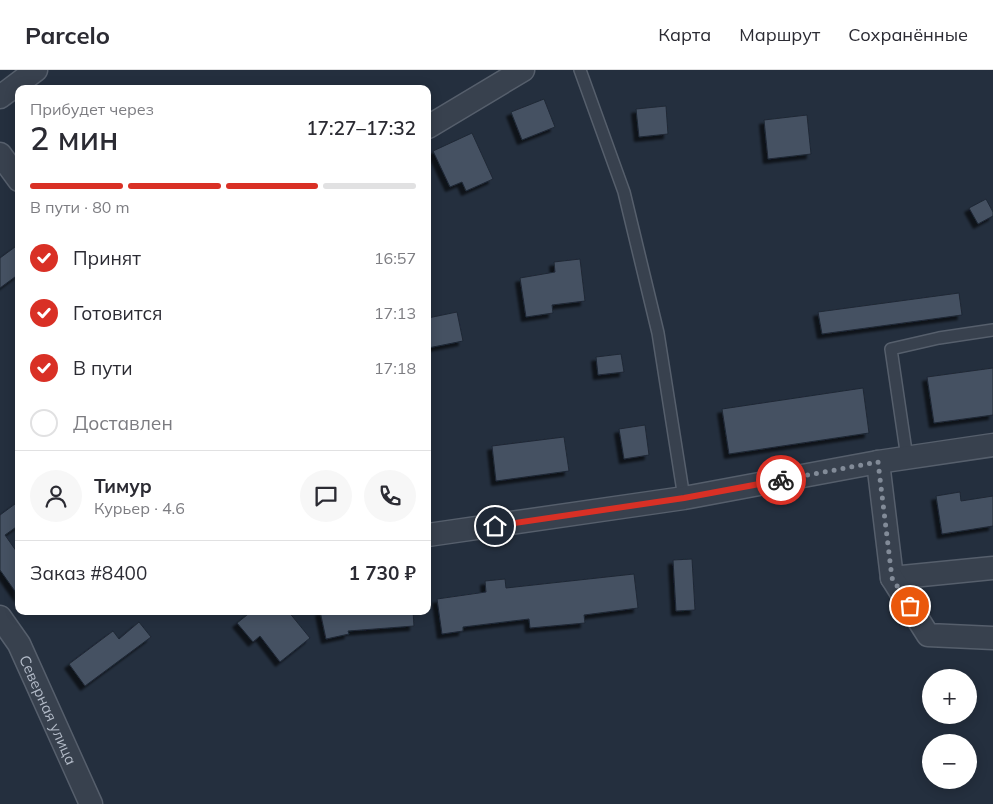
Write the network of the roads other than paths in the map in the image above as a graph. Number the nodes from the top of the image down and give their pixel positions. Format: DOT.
graph roads {
  1 [pos="36,70"];
  2 [pos="523,70"];
  3 [pos="580,70"];
  4 [pos="16,85"];
  5 [pos="15,86"];
  6 [pos="0,97"];
  7 [pos="431,125"];
  8 [pos="0,154"];
  9 [pos="15,175"];
  10 [pos="993,330"];
  11 [pos="993,445"];
  12 [pos="907,458"];
  13 [pos="878,462"];
  14 [pos="684,498"];
  15 [pos="431,535"];
  16 [pos="993,568"];
  17 [pos="892,578"];
  18 [pos="0,617"];
  19 [pos="993,638"];
  20 [pos="91,804"];
  1 -- 4 [label="street"];
  2 -- 7 [label="street"];
  3 -- 14 [label="lane"];
  5 -- 6 [label="street"];
  8 -- 9 [label="street"];
  10 -- 12 [label="lane"];
  11 -- 12 [label="street"];
  12 -- 13 [label="street"];
  13 -- 14 [label="street"];
  13 -- 17 [label="street"];
  14 -- 15 [label="street"];
  16 -- 17 [label="street"];
  17 -- 19 [label="street"];
  18 -- 20 [label="street, Северная улица"];
}
